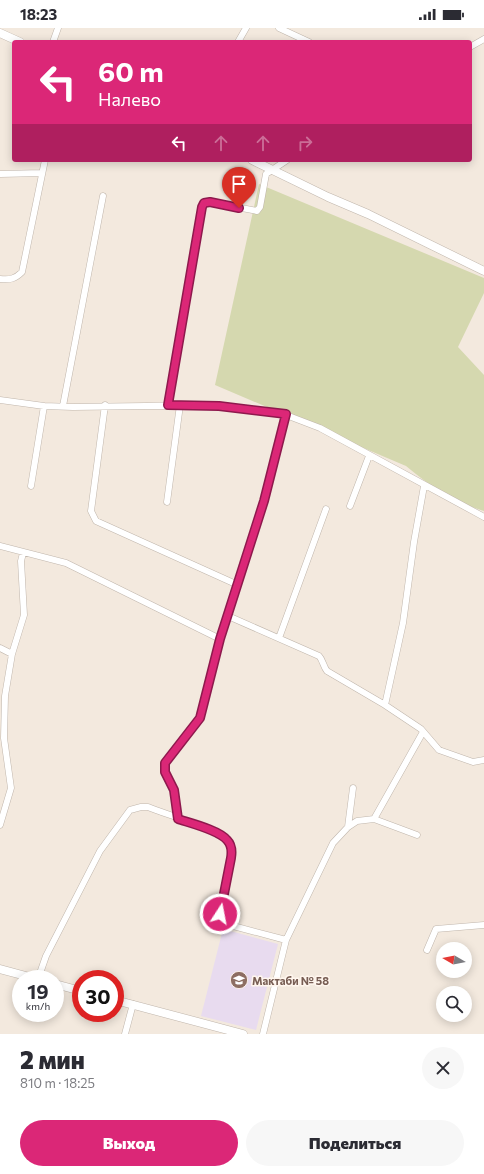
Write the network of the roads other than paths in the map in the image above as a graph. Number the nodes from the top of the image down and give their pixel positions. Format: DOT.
graph roads {
  1 [pos="58,28"];
  2 [pos="246,28"];
  3 [pos="280,28"];
  4 [pos="0,33"];
  5 [pos="484,39"];
  6 [pos="16,40"];
  7 [pos="54,40"];
  8 [pos="239,40"];
  9 [pos="305,40"];
  10 [pos="472,46"];
  11 [pos="45,162"];
  12 [pos="256,162"];
  13 [pos="284,162"];
  14 [pos="271,170"];
  15 [pos="42,173"];
  16 [pos="0,174"];
  17 [pos="103,196"];
  18 [pos="484,271"];
  19 [pos="0,279"];
  20 [pos="0,400"];
  21 [pos="168,405"];
  22 [pos="180,405"];
  23 [pos="44,406"];
  24 [pos="63,406"];
  25 [pos="104,406"];
  26 [pos="286,414"];
  27 [pos="370,456"];
  28 [pos="31,486"];
  29 [pos="424,486"];
  30 [pos="167,502"];
  31 [pos="350,506"];
  32 [pos="326,509"];
  33 [pos="484,517"];
  34 [pos="0,546"];
  35 [pos="22,553"];
  36 [pos="238,585"];
  37 [pos="228,616"];
  38 [pos="280,638"];
  39 [pos="220,639"];
  40 [pos="0,648"];
  41 [pos="12,654"];
  42 [pos="385,705"];
  43 [pos="423,732"];
  44 [pos="484,760"];
  45 [pos="353,788"];
  46 [pos="178,819"];
  47 [pos="374,819"];
  48 [pos="0,825"];
  49 [pos="348,827"];
  50 [pos="417,834"];
  51 [pos="484,925"];
  52 [pos="286,940"];
  53 [pos="427,950"];
  54 [pos="0,969"];
  55 [pos="41,970"];
  56 [pos="12,972"];
  57 [pos="124,1002"];
  58 [pos="133,1004"];
  59 [pos="125,1034"];
  60 [pos="243,1034"];
  61 [pos="263,1034"];
  1 -- 7 [label="street"];
  2 -- 8 [label="street"];
  3 -- 9 [label="street"];
  4 -- 6 [label="street"];
  5 -- 10 [label="street"];
  11 -- 15 [label="street"];
  12 -- 14 [label="street"];
  13 -- 14 [label="street"];
  14 -- 18 [label="street"];
  14 -- 21 [label="street"];
  15 -- 16 [label="street"];
  15 -- 19 [label="street"];
  17 -- 24 [label="street"];
  20 -- 23 [label="street"];
  21 -- 22 [label="street"];
  21 -- 25 [label="street"];
  22 -- 26 [label="street"];
  22 -- 30 [label="street"];
  23 -- 24 [label="street"];
  23 -- 28 [label="street"];
  24 -- 25 [label="street"];
  25 -- 36 [label="street"];
  26 -- 27 [label="street"];
  26 -- 36 [label="street"];
  27 -- 29 [label="street"];
  27 -- 31 [label="street"];
  29 -- 33 [label="street"];
  29 -- 42 [label="street"];
  32 -- 38 [label="street"];
  34 -- 35 [label="street"];
  35 -- 39 [label="street"];
  35 -- 41 [label="street"];
  36 -- 37 [label="street"];
  37 -- 38 [label="street"];
  37 -- 39 [label="street"];
  38 -- 42 [label="street"];
  39 -- 46 [label="street"];
  40 -- 41 [label="street"];
  41 -- 48 [label="street"];
  42 -- 43 [label="street"];
  43 -- 44 [label="street"];
  43 -- 47 [label="street"];
  45 -- 49 [label="street"];
  46 -- 52 [label="street"];
  46 -- 55 [label="street"];
  47 -- 49 [label="street"];
  47 -- 50 [label="street"];
  49 -- 52 [label="street"];
  51 -- 53 [label="street"];
  52 -- 61 [label="street"];
  54 -- 56 [label="street"];
  57 -- 58 [label="street"];
  58 -- 59 [label="street"];
  58 -- 60 [label="street"];
}
